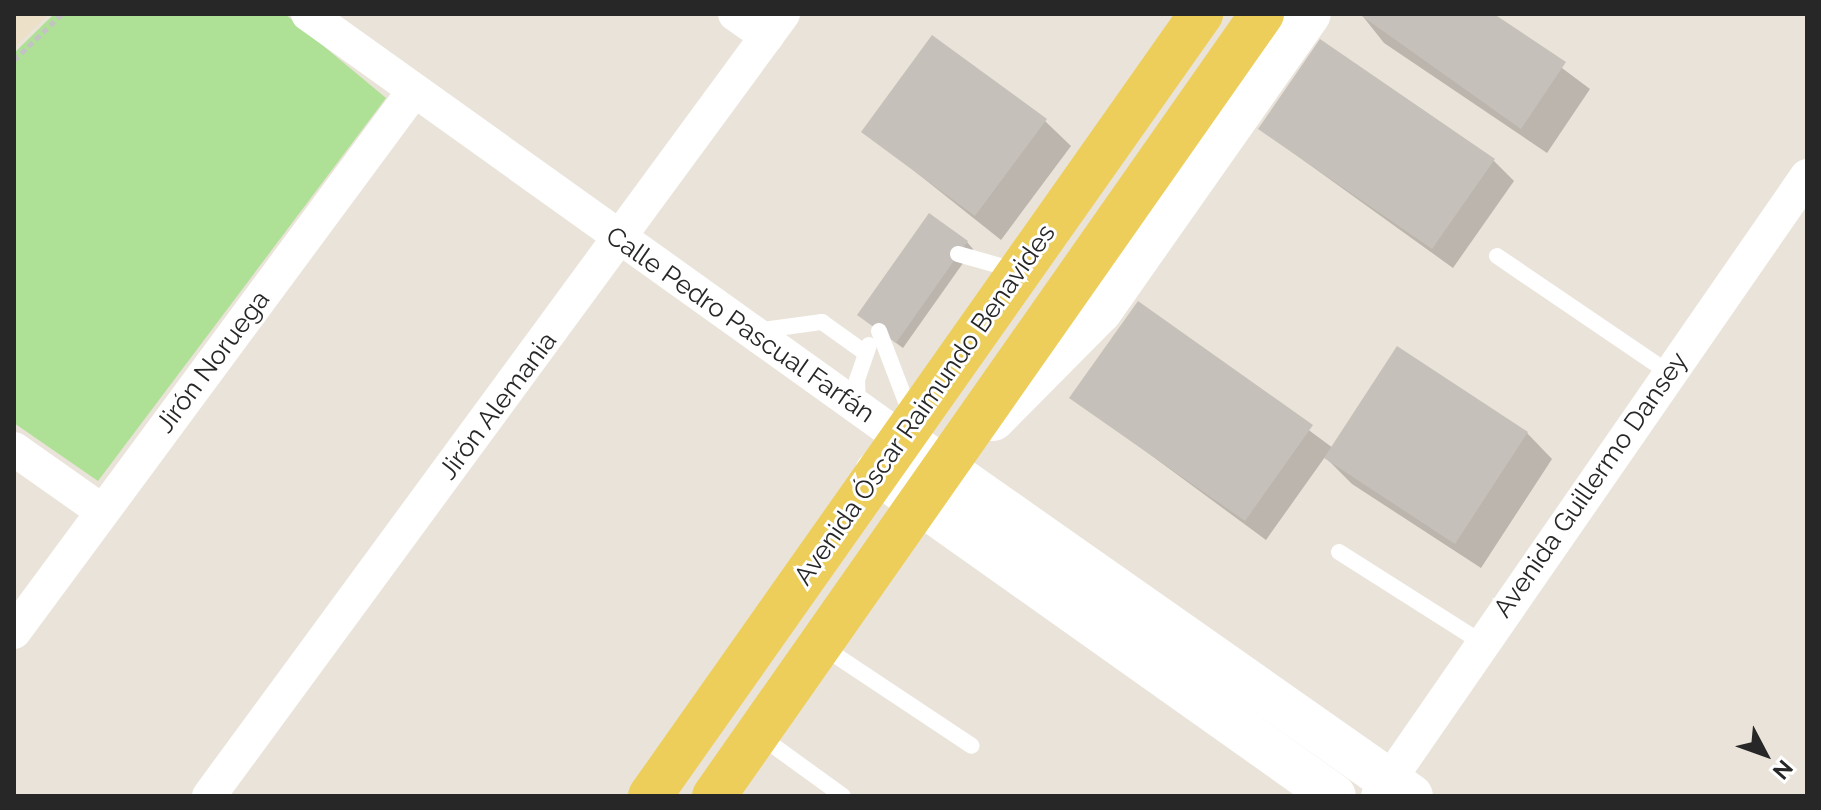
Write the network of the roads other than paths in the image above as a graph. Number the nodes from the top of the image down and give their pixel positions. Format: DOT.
graph roads {
  1 [pos="308,14"];
  2 [pos="735,14"];
  3 [pos="1201,14"];
  4 [pos="1262,14"];
  5 [pos="1309,14"];
  6 [pos="775,25"];
  7 [pos="413,92"];
  8 [pos="1807,176"];
  9 [pos="620,240"];
  10 [pos="958,254"];
  11 [pos="1497,256"];
  12 [pos="1019,271"];
  13 [pos="749,332"];
  14 [pos="864,352"];
  15 [pos="1669,373"];
  16 [pos="858,409"];
  17 [pos="897,444"];
  18 [pos="14,449"];
  19 [pos="932,486"];
  20 [pos="102,511"];
  21 [pos="1339,552"];
  22 [pos="14,632"];
  23 [pos="1481,642"];
  24 [pos="820,645"];
  25 [pos="757,734"];
  26 [pos="972,746"];
  27 [pos="1393,791"];
  28 [pos="209,796"];
  29 [pos="650,796"];
  30 [pos="714,796"];
  31 [pos="843,796"];
  32 [pos="1334,796"];
  1 -- 7 [label="street, Calle Pedro Pascual Farfán"];
  2 -- 6 [label="street"];
  3 -- 12 [label="main road, Avenida Óscar Raimundo Benavides"];
  4 -- 19 [label="main road, Avenida Óscar Raimundo Benavides"];
  5 -- 19 [label="main road, Avenida Óscar Raimundo Benavides"];
  6 -- 9 [label="street, Jirón Alemania"];
  7 -- 9 [label="street, Calle Pedro Pascual Farfán"];
  7 -- 20 [label="street, Jirón Noruega"];
  8 -- 15 [label="street, Avenida Guillermo Dansey"];
  9 -- 13 [label="street, Calle Pedro Pascual Farfán"];
  9 -- 28 [label="street, Jirón Alemania"];
  10 -- 12 [label="lane"];
  11 -- 15 [label="lane"];
  12 -- 17 [label="main road, Avenida Óscar Raimundo Benavides"];
  13 -- 14 [label="lane"];
  13 -- 16 [label="street, Calle Pedro Pascual Farfán"];
  14 -- 16 [label="lane"];
  14 -- 17 [label="lane"];
  15 -- 23 [label="street, Avenida Guillermo Dansey"];
  16 -- 17 [label="street, Calle Pedro Pascual Farfán"];
  17 -- 19 [label="main road, Calle Pedro Pascual Farfán"];
  17 -- 29 [label="main road, Avenida Óscar Raimundo Benavides"];
  18 -- 20 [label="street"];
  19 -- 24 [label="main road, Avenida Óscar Raimundo Benavides"];
  19 -- 27 [label="main road, Calle Pedro Pascual Farfán"];
  19 -- 32 [label="main road, Calle Pedro Pascual Farfán"];
  20 -- 22 [label="street, Jirón Noruega"];
  21 -- 23 [label="lane"];
  23 -- 27 [label="street, Avenida Guillermo Dansey"];
  24 -- 25 [label="main road, Avenida Óscar Raimundo Benavides"];
  24 -- 26 [label="lane"];
  25 -- 30 [label="main road, Avenida Óscar Raimundo Benavides"];
  25 -- 31 [label="lane"];
}
